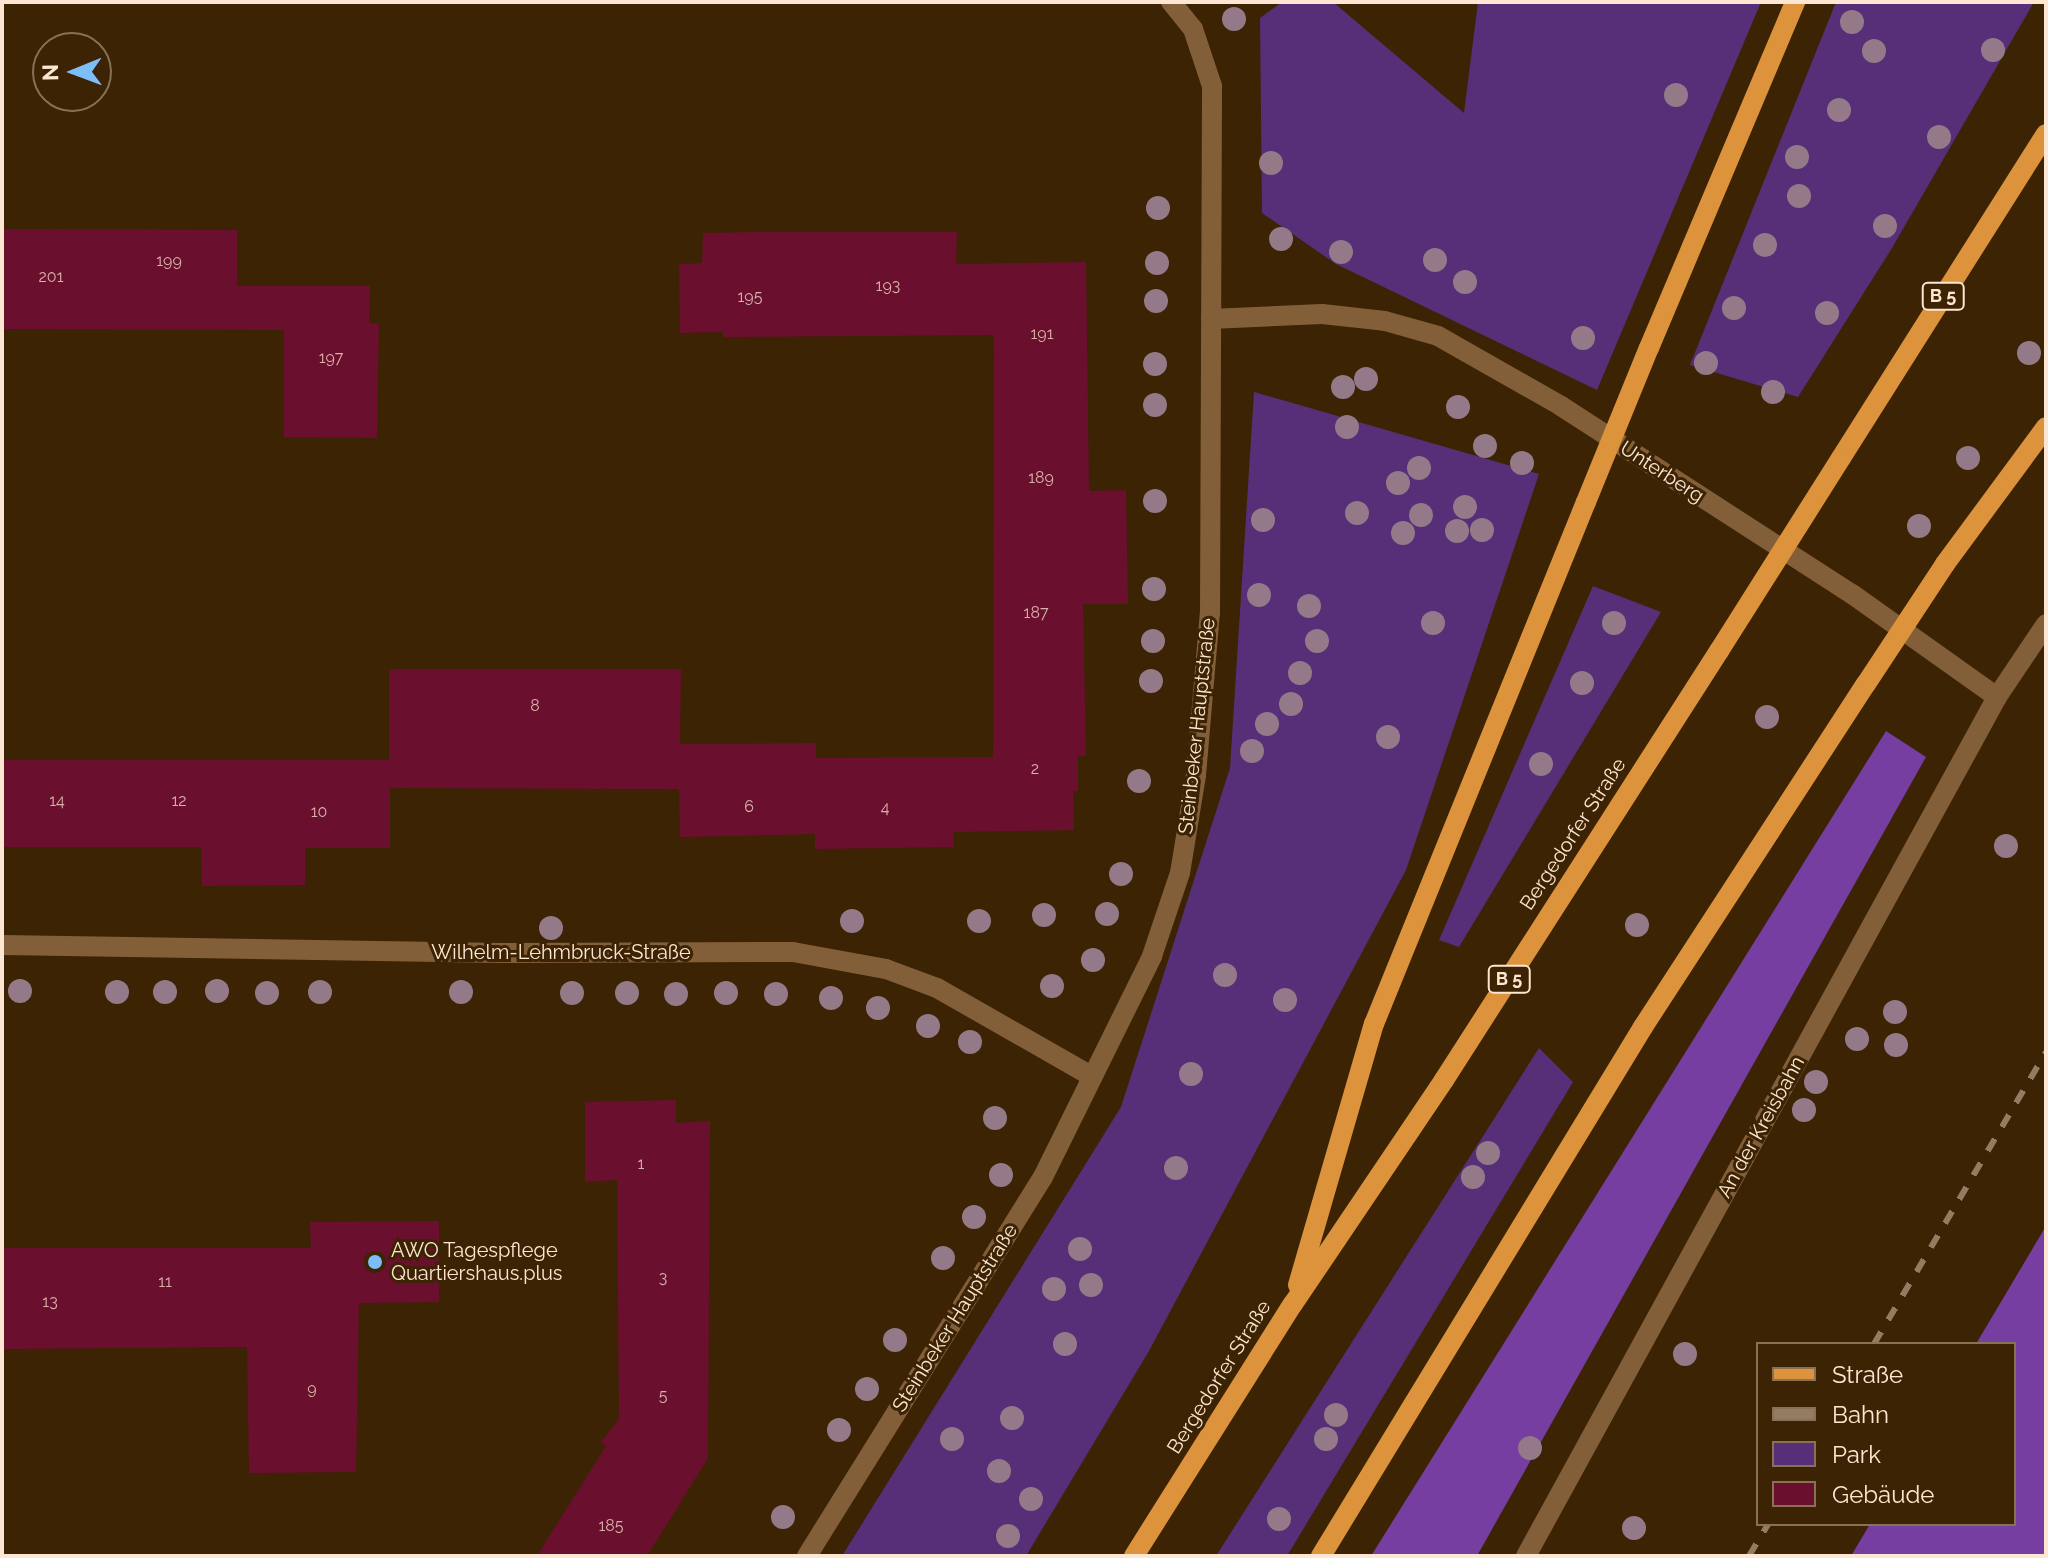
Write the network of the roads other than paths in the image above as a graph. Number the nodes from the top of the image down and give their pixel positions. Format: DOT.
graph roads {
  1 [pos="1171,2"];
  2 [pos="1795,2"];
  3 [pos="2046,134"];
  4 [pos="1211,319"];
  5 [pos="2046,427"];
  6 [pos="2046,624"];
  7 [pos="1997,697"];
  8 [pos="2,945"];
  9 [pos="1091,1076"];
  10 [pos="1293,1304"];
  11 [pos="807,1556"];
  12 [pos="1134,1556"];
  13 [pos="1321,1556"];
  14 [pos="1526,1556"];
  1 -- 4 [label="street, Steinbeker Hauptstraße"];
  2 -- 10 [label="main road, bridge"];
  3 -- 10 [label="main road, Bergedorfer Straße / B 5, bridge"];
  4 -- 7 [label="street, Unterberg"];
  4 -- 9 [label="street, Steinbeker Hauptstraße"];
  5 -- 13 [label="main road, bridge"];
  6 -- 7 [label="street"];
  7 -- 14 [label="street, An der Kreisbahn"];
  8 -- 9 [label="street, Wilhelm-Lehmbruck-Straße"];
  9 -- 11 [label="street, Steinbeker Hauptstraße"];
  10 -- 12 [label="main road, Bergedorfer Straße / B 5"];
}
